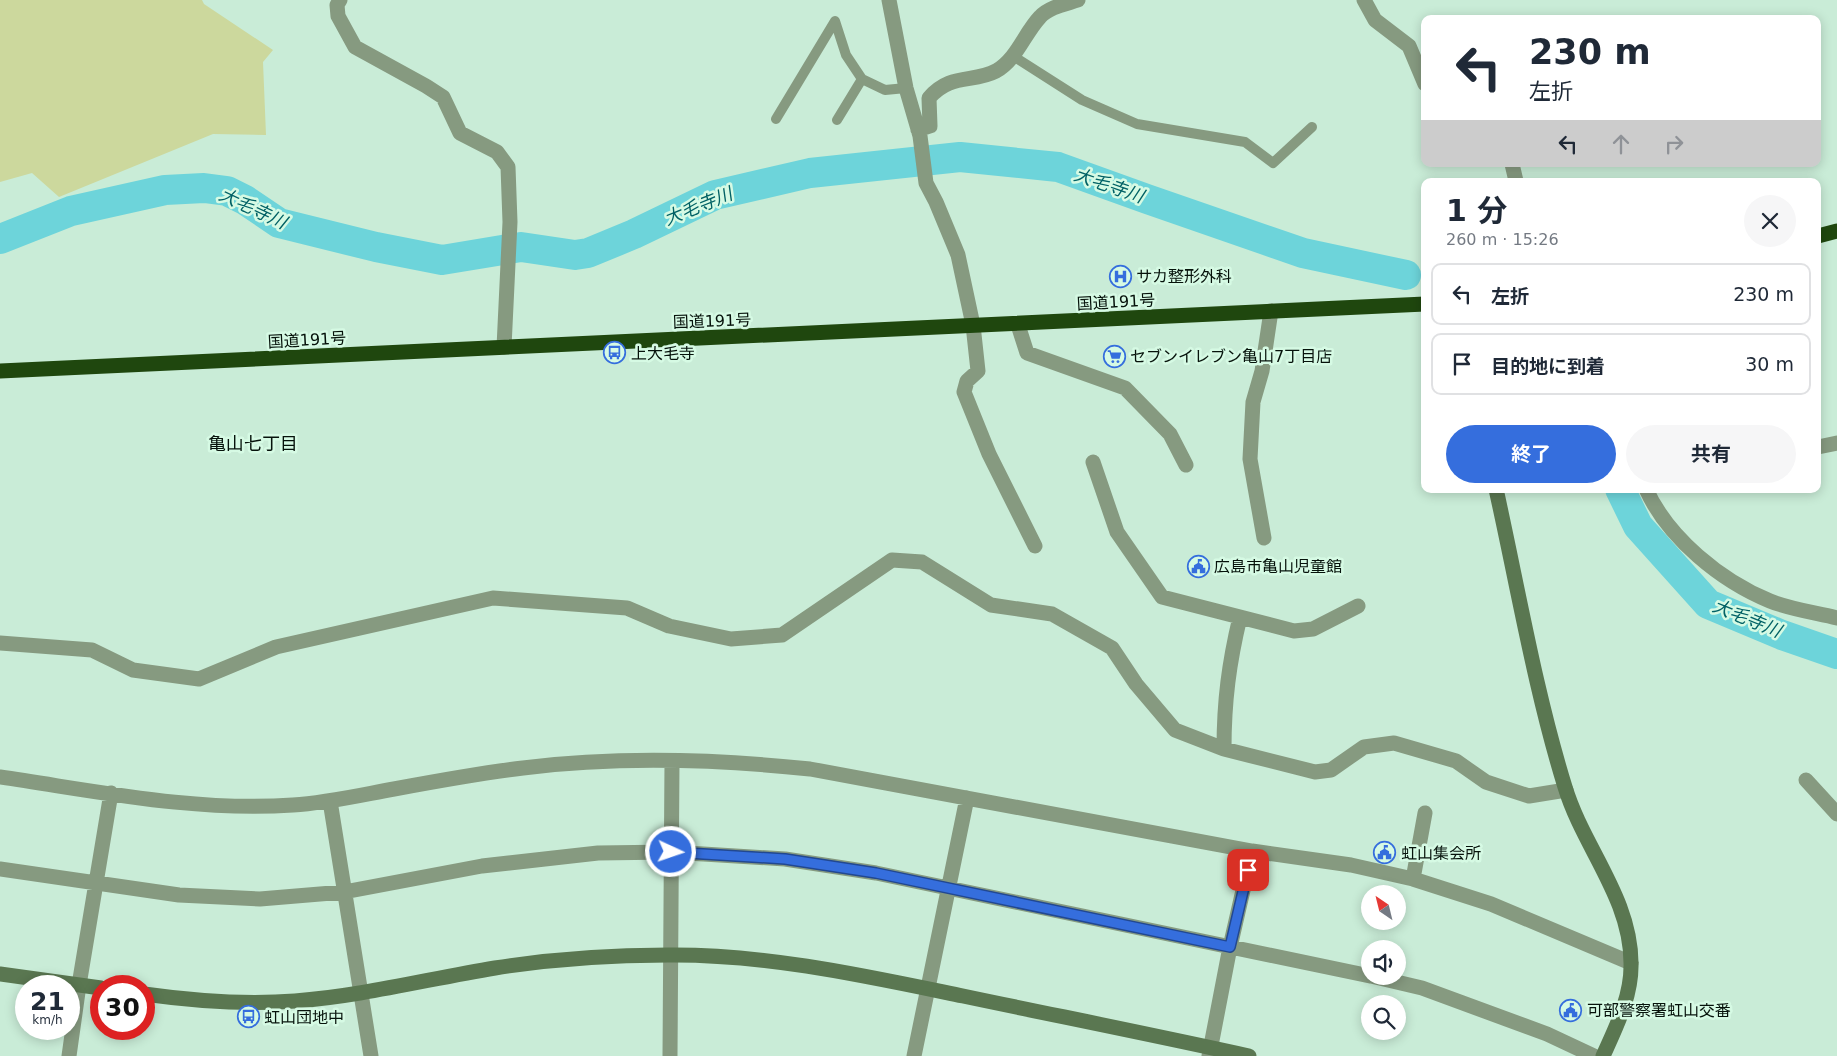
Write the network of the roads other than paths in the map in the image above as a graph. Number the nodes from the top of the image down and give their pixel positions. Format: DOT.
graph roads {
  1 [pos="340,0"];
  2 [pos="889,0"];
  3 [pos="1078,0"];
  4 [pos="1364,0"];
  5 [pos="1013,56"];
  6 [pos="1421,74"];
  7 [pos="862,79"];
  8 [pos="906,88"];
  9 [pos="776,119"];
  10 [pos="837,120"];
  11 [pos="1312,127"];
  12 [pos="919,133"];
  13 [pos="1837,231"];
  14 [pos="1821,235"];
  15 [pos="1421,304"];
  16 [pos="1271,312"];
  17 [pos="973,325"];
  18 [pos="1018,325"];
  19 [pos="504,347"];
  20 [pos="0,371"];
  21 [pos="1837,444"];
  22 [pos="1821,447"];
  23 [pos="1093,462"];
  24 [pos="1186,465"];
  25 [pos="1497,493"];
  26 [pos="1648,493"];
  27 [pos="1264,538"];
  28 [pos="1035,546"];
  29 [pos="1358,606"];
  30 [pos="1240,617"];
  31 [pos="1837,618"];
  32 [pos="0,643"];
  33 [pos="1224,749"];
  34 [pos="672,761"];
  35 [pos="0,776"];
  36 [pos="1806,780"];
  37 [pos="1566,790"];
  38 [pos="111,793"];
  39 [pos="967,798"];
  40 [pos="330,801"];
  41 [pos="1425,813"];
  42 [pos="1837,814"];
  43 [pos="1252,851"];
  44 [pos="671,852"];
  45 [pos="0,869"];
  46 [pos="1413,879"];
  47 [pos="96,883"];
  48 [pos="948,889"];
  49 [pos="344,892"];
  50 [pos="1230,947"];
  51 [pos="671,955"];
  52 [pos="1632,963"];
  53 [pos="0,974"];
  54 [pos="1361,974"];
  55 [pos="15,976"];
  56 [pos="80,979"];
  57 [pos="1406,984"];
  58 [pos="928,989"];
  59 [pos="361,993"];
  60 [pos="155,996"];
  61 [pos="71,1040"];
  62 [pos="1210,1052"];
  63 [pos="69,1056"];
  64 [pos="371,1056"];
  65 [pos="670,1056"];
  66 [pos="914,1056"];
  67 [pos="1249,1056"];
  68 [pos="1594,1056"];
  69 [pos="1603,1056"];
  1 -- 19 [label="street"];
  2 -- 8 [label="street"];
  3 -- 5 [label="street"];
  4 -- 6 [label="street"];
  5 -- 11 [label="lane"];
  5 -- 12 [label="street"];
  7 -- 8 [label="lane"];
  7 -- 9 [label="lane"];
  7 -- 10 [label="lane"];
  8 -- 12 [label="street"];
  12 -- 17 [label="street"];
  13 -- 14 [label="highway"];
  15 -- 16 [label="highway, 国道191号"];
  16 -- 18 [label="highway, 国道191号"];
  16 -- 27 [label="street"];
  17 -- 18 [label="highway, 国道191号"];
  17 -- 19 [label="highway, 国道191号"];
  17 -- 28 [label="street"];
  18 -- 24 [label="street"];
  19 -- 20 [label="highway, 国道191号"];
  21 -- 22 [label="street"];
  23 -- 30 [label="street"];
  25 -- 37 [label="street"];
  26 -- 31 [label="street"];
  29 -- 30 [label="street"];
  30 -- 33 [label="street"];
  32 -- 33 [label="street"];
  33 -- 37 [label="street"];
  34 -- 39 [label="street"];
  34 -- 40 [label="street"];
  34 -- 44 [label="street"];
  35 -- 38 [label="street"];
  36 -- 42 [label="street"];
  37 -- 52 [label="street"];
  38 -- 40 [label="street"];
  38 -- 47 [label="street"];
  39 -- 43 [label="street"];
  39 -- 48 [label="street"];
  40 -- 49 [label="street"];
  41 -- 46 [label="street"];
  43 -- 46 [label="street"];
  43 -- 50 [label="street"];
  44 -- 48 [label="street"];
  44 -- 49 [label="street"];
  44 -- 51 [label="street"];
  45 -- 47 [label="street"];
  46 -- 52 [label="street"];
  47 -- 49 [label="street"];
  47 -- 56 [label="street"];
  48 -- 50 [label="street"];
  48 -- 58 [label="street"];
  49 -- 59 [label="street"];
  50 -- 54 [label="street"];
  50 -- 62 [label="street"];
  51 -- 58 [label="street"];
  51 -- 59 [label="street"];
  51 -- 65 [label="street"];
  52 -- 69 [label="street"];
  53 -- 55 [label="street"];
  57 -- 68 [label="street"];
  58 -- 62 [label="street"];
  58 -- 66 [label="street"];
  59 -- 60 [label="street"];
  59 -- 64 [label="street"];
  61 -- 63 [label="street"];
  62 -- 67 [label="street"];
}
